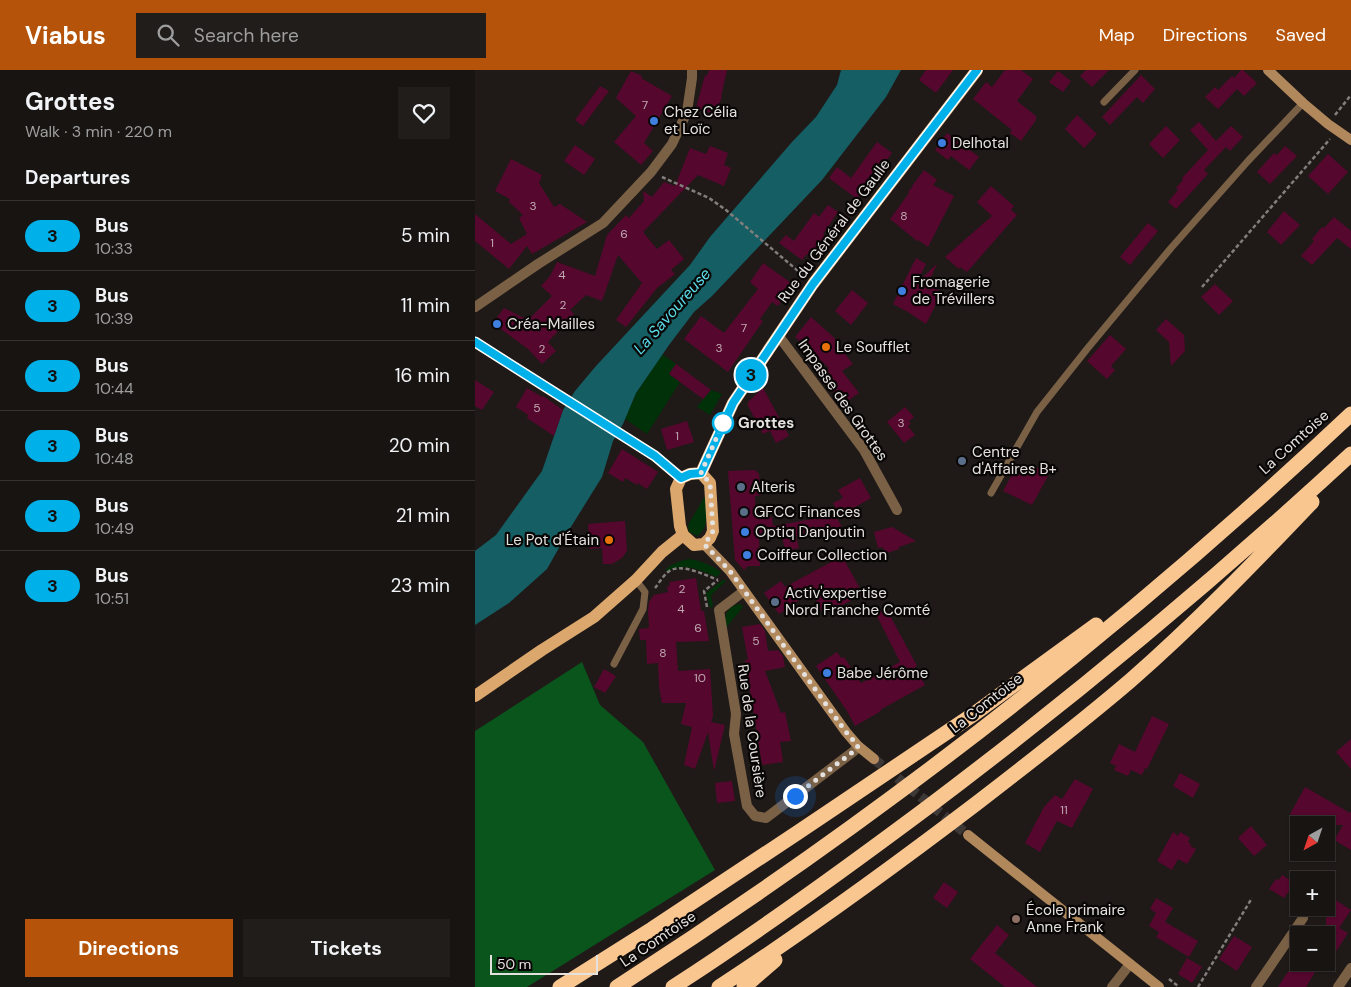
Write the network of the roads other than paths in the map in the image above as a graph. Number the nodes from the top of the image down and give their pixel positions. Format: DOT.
graph roads {
  1 [pos="692,70"];
  2 [pos="977,70"];
  3 [pos="1135,70"];
  4 [pos="1269,70"];
  5 [pos="1104,102"];
  6 [pos="1303,103"];
  7 [pos="1351,140"];
  8 [pos="475,307"];
  9 [pos="778,335"];
  10 [pos="475,342"];
  11 [pos="1351,414"];
  12 [pos="1351,454"];
  13 [pos="1351,461"];
  14 [pos="701,473"];
  15 [pos="681,478"];
  16 [pos="991,493"];
  17 [pos="897,510"];
  18 [pos="683,536"];
  19 [pos="704,544"];
  20 [pos="1202,548"];
  21 [pos="636,580"];
  22 [pos="744,591"];
  23 [pos="614,664"];
  24 [pos="475,696"];
  25 [pos="858,746"];
  26 [pos="874,759"];
  27 [pos="968,835"];
  28 [pos="829,913"];
  29 [pos="1303,918"];
  30 [pos="1130,964"];
  31 [pos="1351,968"];
  32 [pos="561,987"];
  33 [pos="617,987"];
  34 [pos="673,987"];
  35 [pos="719,987"];
  36 [pos="744,987"];
  37 [pos="1112,987"];
  38 [pos="1159,987"];
  39 [pos="1256,987"];
  40 [pos="1338,987"];
  1 -- 8 [label="street"];
  2 -- 9 [label="main road, Rue du Général de Gaulle"];
  3 -- 5 [label="lane"];
  4 -- 6 [label="street"];
  6 -- 7 [label="street"];
  6 -- 16 [label="lane"];
  9 -- 14 [label="main road, Rue du Général de Gaulle"];
  9 -- 17 [label="street, Impasse des Grottes"];
  10 -- 15 [label="street"];
  11 -- 20 [label="highway, La Comtoise"];
  12 -- 34 [label="highway"];
  13 -- 28 [label="highway"];
  14 -- 15 [label="main road"];
  14 -- 19 [label="main road"];
  15 -- 18 [label="main road"];
  18 -- 19 [label="main road"];
  18 -- 21 [label="main road"];
  19 -- 22 [label="street"];
  20 -- 32 [label="highway"];
  20 -- 33 [label="highway, La Comtoise"];
  21 -- 23 [label="lane"];
  21 -- 24 [label="main road"];
  22 -- 25 [label="street"];
  22 -- 25 [label="street, Rue de la Coursière"];
  25 -- 26 [label="street"];
  27 -- 30 [label="street"];
  28 -- 35 [label="highway"];
  28 -- 36 [label="highway"];
  29 -- 39 [label="street"];
  30 -- 37 [label="street"];
  30 -- 38 [label="street"];
  31 -- 40 [label="street"];
}
